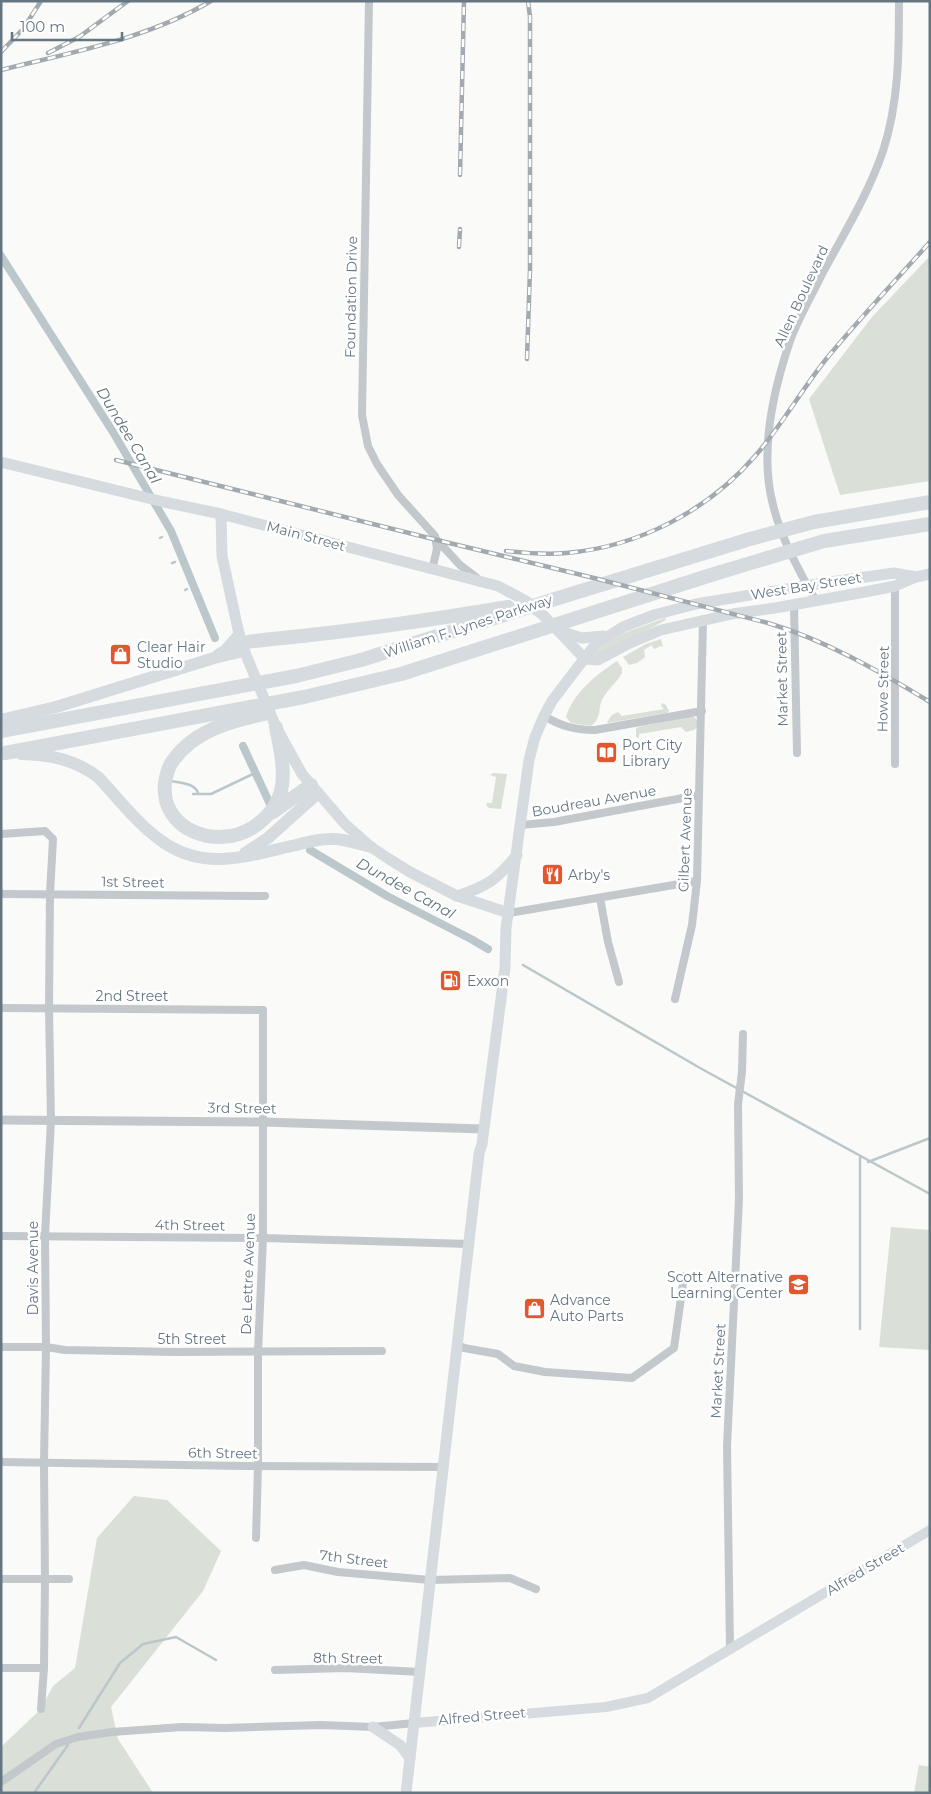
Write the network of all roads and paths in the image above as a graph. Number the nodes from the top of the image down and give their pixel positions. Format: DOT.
graph roads {
  1 [pos="369,1"];
  2 [pos="899,1"];
  3 [pos="1,462"];
  4 [pos="930,502"];
  5 [pos="221,514"];
  6 [pos="930,524"];
  7 [pos="437,540"];
  8 [pos="432,570"];
  9 [pos="930,574"];
  10 [pos="916,577"];
  11 [pos="481,580"];
  12 [pos="807,586"];
  13 [pos="895,586"];
  14 [pos="555,599"];
  15 [pos="816,601"];
  16 [pos="794,605"];
  17 [pos="703,621"];
  18 [pos="557,629"];
  19 [pos="610,634"];
  20 [pos="242,643"];
  21 [pos="585,659"];
  22 [pos="702,710"];
  23 [pos="237,714"];
  24 [pos="544,716"];
  25 [pos="1,720"];
  26 [pos="276,726"];
  27 [pos="1,731"];
  28 [pos="797,753"];
  29 [pos="3,754"];
  30 [pos="895,764"];
  31 [pos="314,789"];
  32 [pos="700,795"];
  33 [pos="260,822"];
  34 [pos="521,825"];
  35 [pos="1,834"];
  36 [pos="371,847"];
  37 [pos="517,855"];
  38 [pos="232,860"];
  39 [pos="698,881"];
  40 [pos="50,893"];
  41 [pos="1,894"];
  42 [pos="265,896"];
  43 [pos="457,896"];
  44 [pos="600,898"];
  45 [pos="509,913"];
  46 [pos="619,982"];
  47 [pos="675,999"];
  48 [pos="1,1008"];
  49 [pos="49,1008"];
  50 [pos="263,1010"];
  51 [pos="743,1034"];
  52 [pos="1,1120"];
  53 [pos="52,1120"];
  54 [pos="263,1122"];
  55 [pos="482,1129"];
  56 [pos="1,1236"];
  57 [pos="45,1236"];
  58 [pos="263,1238"];
  59 [pos="469,1244"];
  60 [pos="684,1276"];
  61 [pos="458,1344"];
  62 [pos="46,1347"];
  63 [pos="1,1348"];
  64 [pos="382,1351"];
  65 [pos="258,1352"];
  66 [pos="1,1462"];
  67 [pos="44,1463"];
  68 [pos="258,1466"];
  69 [pos="444,1467"];
  70 [pos="930,1530"];
  71 [pos="256,1538"];
  72 [pos="275,1570"];
  73 [pos="1,1579"];
  74 [pos="69,1579"];
  75 [pos="45,1580"];
  76 [pos="430,1580"];
  77 [pos="536,1589"];
  78 [pos="730,1650"];
  79 [pos="1,1668"];
  80 [pos="44,1668"];
  81 [pos="275,1670"];
  82 [pos="420,1672"];
  83 [pos="41,1709"];
  84 [pos="414,1723"];
  85 [pos="373,1727"];
  86 [pos="410,1758"];
  87 [pos="1,1782"];
  88 [pos="406,1793"];
  1 -- 7 [label="street, Foundation Drive"];
  2 -- 12 [label="street, Allen Boulevard"];
  3 -- 5 [label="main road, Main Street"];
  4 -- 14 [label="highway, William F. Lynes Parkway"];
  5 -- 8 [label="main road, Main Street"];
  5 -- 20 [label="main road"];
  6 -- 23 [label="highway, William F. Lynes Parkway"];
  7 -- 8 [label="street"];
  7 -- 11 [label="street, Foundation Drive"];
  8 -- 11 [label="main road, Main Street"];
  9 -- 10 [label="main road, West Bay Street"];
  10 -- 12 [label="main road, West Bay Street"];
  10 -- 13 [label="main road, West Bay Street"];
  11 -- 18 [label="main road, Main Street"];
  12 -- 15 [label="street, Allen Boulevard"];
  12 -- 19 [label="main road, West Bay Street"];
  13 -- 15 [label="main road, West Bay Street"];
  13 -- 30 [label="street, Howe Street"];
  14 -- 20 [label="highway"];
  14 -- 27 [label="highway, William F. Lynes Parkway"];
  15 -- 16 [label="main road, West Bay Street"];
  16 -- 17 [label="main road, West Bay Street"];
  16 -- 28 [label="street, Market Street"];
  17 -- 21 [label="main road"];
  17 -- 22 [label="street, Gilbert Avenue"];
  18 -- 19 [label="main road"];
  18 -- 21 [label="main road, Main Street"];
  19 -- 21 [label="main road"];
  20 -- 25 [label="highway"];
  20 -- 26 [label="main road"];
  21 -- 24 [label="main road"];
  22 -- 24 [label="street"];
  22 -- 32 [label="street, Gilbert Avenue"];
  23 -- 29 [label="highway, William F. Lynes Parkway"];
  23 -- 33 [label="highway"];
  24 -- 34 [label="main road"];
  26 -- 31 [label="main road"];
  26 -- 33 [label="highway"];
  29 -- 38 [label="highway"];
  31 -- 33 [label="highway"];
  31 -- 36 [label="main road"];
  31 -- 38 [label="highway"];
  32 -- 34 [label="street, Boudreau Avenue"];
  32 -- 39 [label="street, Gilbert Avenue"];
  34 -- 37 [label="main road"];
  35 -- 40 [label="street, Davis Avenue"];
  36 -- 38 [label="highway"];
  36 -- 43 [label="main road"];
  37 -- 43 [label="main road"];
  37 -- 45 [label="main road"];
  39 -- 44 [label="street"];
  39 -- 47 [label="street, Gilbert Avenue"];
  40 -- 41 [label="street, 1st Street"];
  40 -- 42 [label="street, 1st Street"];
  40 -- 49 [label="street, Davis Avenue"];
  43 -- 45 [label="main road"];
  44 -- 45 [label="street"];
  44 -- 46 [label="street"];
  45 -- 55 [label="main road"];
  48 -- 49 [label="street, 2nd Street"];
  49 -- 50 [label="street, 2nd Street"];
  49 -- 53 [label="street, Davis Avenue"];
  50 -- 54 [label="street, De Lettre Avenue"];
  51 -- 78 [label="street, Market Street"];
  52 -- 53 [label="street, 3rd Street"];
  53 -- 54 [label="street, 3rd Street"];
  53 -- 57 [label="street, Davis Avenue"];
  54 -- 55 [label="street, 3rd Street"];
  54 -- 58 [label="street, De Lettre Avenue"];
  55 -- 59 [label="main road"];
  56 -- 57 [label="street, 4th Street"];
  57 -- 58 [label="street, 4th Street"];
  57 -- 62 [label="street, Davis Avenue"];
  58 -- 59 [label="street, 4th Street"];
  58 -- 65 [label="street, De Lettre Avenue"];
  59 -- 61 [label="main road"];
  60 -- 61 [label="street"];
  61 -- 69 [label="main road"];
  62 -- 63 [label="street, 5th Street"];
  62 -- 65 [label="street, 5th Street"];
  62 -- 67 [label="street, Davis Avenue"];
  64 -- 65 [label="street, 5th Street"];
  65 -- 68 [label="street, De Lettre Avenue"];
  66 -- 67 [label="street, 6th Street"];
  67 -- 68 [label="street, 6th Street"];
  67 -- 75 [label="street, Davis Avenue"];
  68 -- 69 [label="street, 6th Street"];
  68 -- 71 [label="street, De Lettre Avenue"];
  69 -- 76 [label="main road"];
  70 -- 78 [label="main road, Alfred Street"];
  72 -- 76 [label="street, 7th Street"];
  73 -- 75 [label="street"];
  74 -- 75 [label="street"];
  75 -- 80 [label="street, Davis Avenue"];
  76 -- 77 [label="street, 7th Street"];
  76 -- 82 [label="main road"];
  78 -- 84 [label="main road, Alfred Street"];
  79 -- 80 [label="street"];
  80 -- 83 [label="street, Davis Avenue"];
  81 -- 82 [label="street, 8th Street"];
  82 -- 84 [label="main road"];
  84 -- 85 [label="street, Alfred Street"];
  84 -- 86 [label="main road"];
  85 -- 86 [label="main road"];
  85 -- 87 [label="street, Alfred Street"];
  86 -- 88 [label="main road"];
}
